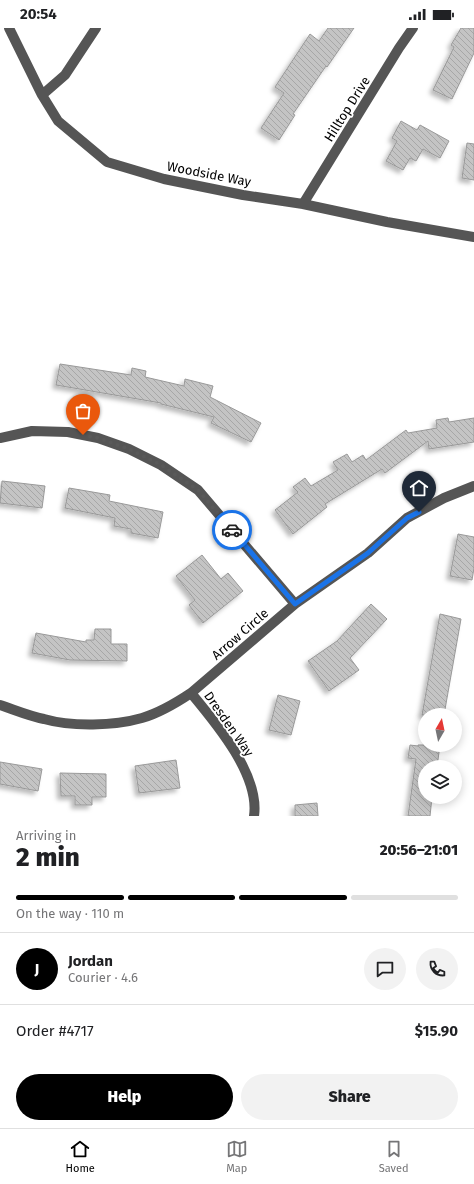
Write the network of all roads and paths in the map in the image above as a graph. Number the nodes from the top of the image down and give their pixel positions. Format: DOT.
graph roads {
  1 [pos="9,28"];
  2 [pos="96,28"];
  3 [pos="413,28"];
  4 [pos="42,95"];
  5 [pos="303,204"];
  6 [pos="474,237"];
  7 [pos="0,438"];
  8 [pos="474,486"];
  9 [pos="295,604"];
  10 [pos="191,693"];
  11 [pos="0,705"];
  12 [pos="254,816"];
  1 -- 4 [label="street, Woodside Way"];
  2 -- 4 [label="street"];
  3 -- 5 [label="street, Hilltop Drive"];
  4 -- 5 [label="street, Woodside Way"];
  5 -- 6 [label="street, Woodside Way"];
  7 -- 9 [label="street"];
  8 -- 9 [label="street, Arrow Circle"];
  9 -- 10 [label="street, Arrow Circle"];
  10 -- 11 [label="street, Arrow Circle"];
  10 -- 12 [label="street, Dresden Way"];
}
